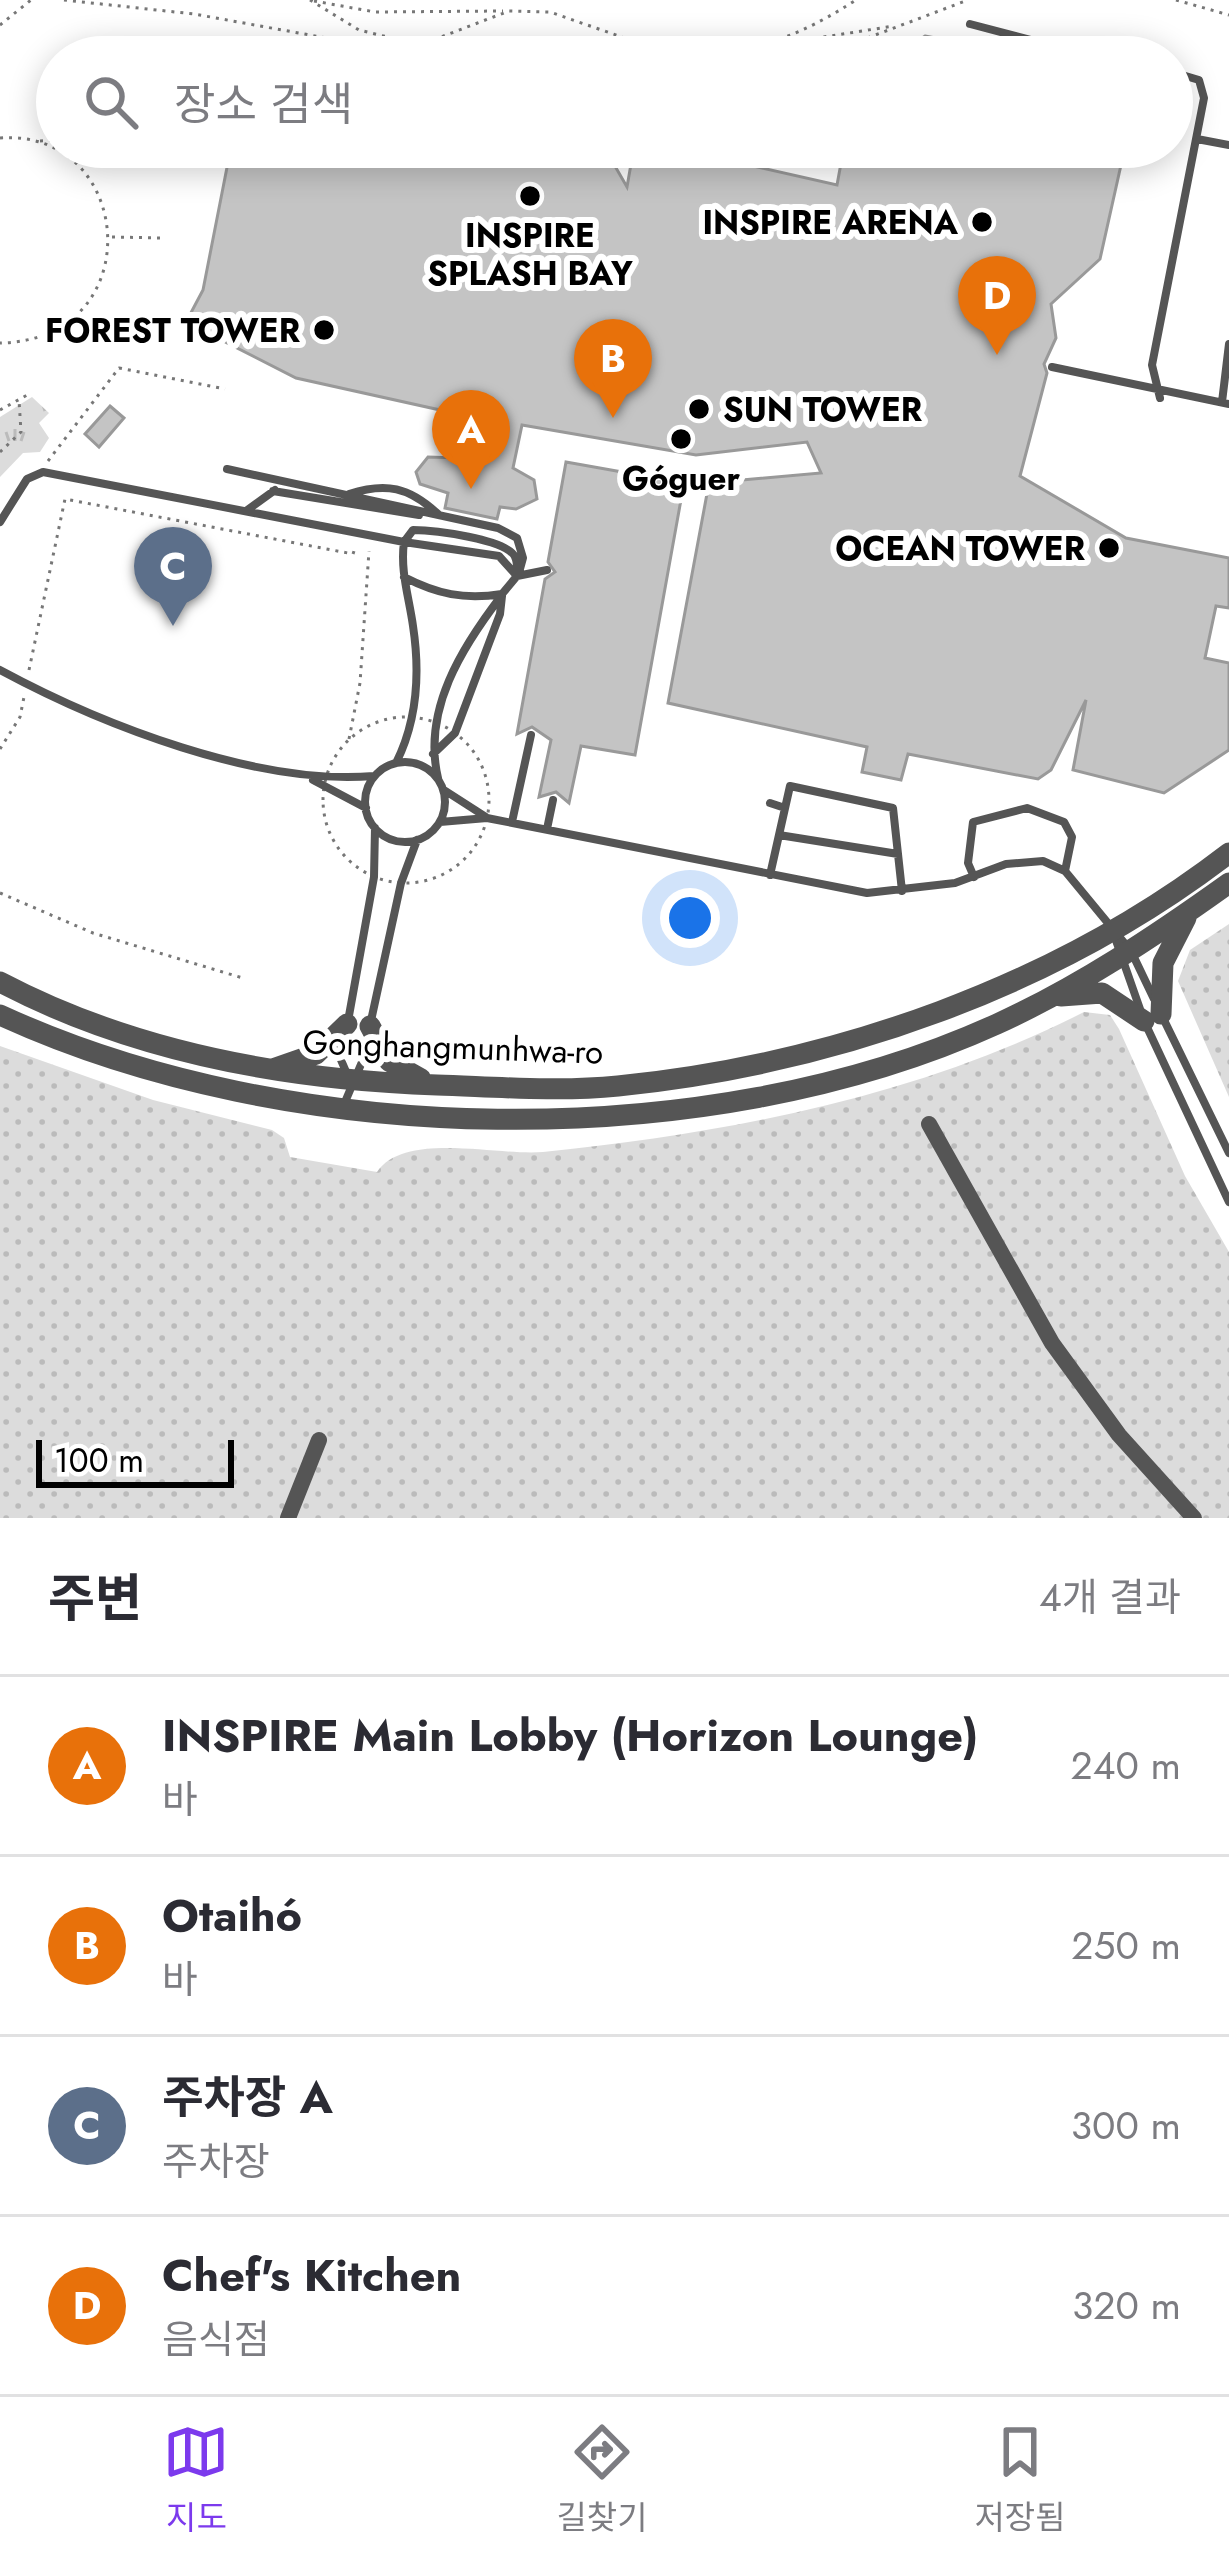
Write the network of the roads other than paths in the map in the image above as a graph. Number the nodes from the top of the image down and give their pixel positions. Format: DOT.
graph roads {
  1 [pos="970,24"];
  2 [pos="1016,36"];
  3 [pos="1193,78"];
  4 [pos="1197,139"];
  5 [pos="1229,145"];
  6 [pos="1193,159"];
  7 [pos="1191,168"];
  8 [pos="1229,344"];
  9 [pos="1052,368"];
  10 [pos="1156,387"];
  11 [pos="1160,398"];
  12 [pos="1226,403"];
  13 [pos="227,469"];
  14 [pos="286,482"];
  15 [pos="273,491"];
  16 [pos="346,495"];
  17 [pos="247,512"];
  18 [pos="439,515"];
  19 [pos="0,522"];
  20 [pos="404,542"];
  21 [pos="547,570"];
  22 [pos="517,576"];
  23 [pos="404,577"];
  24 [pos="502,594"];
  25 [pos="0,670"];
  26 [pos="531,735"];
  27 [pos="433,754"];
  28 [pos="396,763"];
  29 [pos="374,776"];
  30 [pos="439,779"];
  31 [pos="325,782"];
  32 [pos="444,790"];
  33 [pos="553,800"];
  34 [pos="770,803"];
  35 [pos="366,808"];
  36 [pos="785,808"];
  37 [pos="487,818"];
  38 [pos="440,822"];
  39 [pos="512,822"];
  40 [pos="375,828"];
  41 [pos="548,829"];
  42 [pos="779,835"];
  43 [pos="417,840"];
  44 [pos="1229,853"];
  45 [pos="898,854"];
  46 [pos="1065,871"];
  47 [pos="770,875"];
  48 [pos="974,877"];
  49 [pos="1229,883"];
  50 [pos="902,892"];
  51 [pos="1190,910"];
  52 [pos="1112,931"];
  53 [pos="1125,954"];
  54 [pos="0,982"];
  55 [pos="1048,998"];
  56 [pos="0,1015"];
  57 [pos="1152,1017"];
  58 [pos="359,1025"];
  59 [pos="265,1070"];
  60 [pos="350,1082"];
  61 [pos="439,1085"];
  62 [pos="344,1110"];
  63 [pos="929,1124"];
  64 [pos="1229,1153"];
  65 [pos="1229,1202"];
  66 [pos="319,1439"];
  67 [pos="287,1518"];
  68 [pos="1194,1518"];
  1 -- 2 [label="lane"];
  3 -- 4 [label="lane"];
  4 -- 5 [label="lane"];
  4 -- 6 [label="lane"];
  7 -- 10 [label="lane"];
  8 -- 12 [label="lane"];
  9 -- 10 [label="lane"];
  10 -- 11 [label="lane"];
  10 -- 12 [label="lane"];
  13 -- 14 [label="lane"];
  14 -- 15 [label="lane"];
  14 -- 16 [label="lane"];
  15 -- 17 [label="lane"];
  15 -- 18 [label="lane"];
  16 -- 18 [label="lane"];
  16 -- 18 [label="lane"];
  17 -- 19 [label="lane"];
  17 -- 20 [label="lane"];
  18 -- 22 [label="lane"];
  20 -- 22 [label="lane"];
  20 -- 23 [label="lane"];
  21 -- 22 [label="lane"];
  22 -- 24 [label="lane"];
  23 -- 24 [label="lane"];
  23 -- 28 [label="lane"];
  24 -- 27 [label="lane"];
  24 -- 27 [label="lane"];
  25 -- 31 [label="lane"];
  26 -- 39 [label="lane"];
  27 -- 30 [label="lane"];
  28 -- 29 [label="lane"];
  28 -- 30 [label="lane"];
  29 -- 31 [label="lane"];
  29 -- 35 [label="lane"];
  30 -- 32 [label="lane"];
  31 -- 35 [label="lane"];
  32 -- 37 [label="lane"];
  32 -- 38 [label="lane"];
  33 -- 41 [label="lane"];
  34 -- 36 [label="lane"];
  35 -- 40 [label="lane"];
  36 -- 42 [label="lane"];
  36 -- 45 [label="lane"];
  37 -- 38 [label="lane"];
  37 -- 39 [label="lane"];
  38 -- 43 [label="lane"];
  39 -- 41 [label="lane"];
  40 -- 43 [label="lane"];
  40 -- 58 [label="lane"];
  41 -- 47 [label="lane"];
  42 -- 45 [label="lane"];
  42 -- 47 [label="lane"];
  43 -- 58 [label="lane"];
  44 -- 52 [label="street, Gonghangmunhwa-ro"];
  45 -- 50 [label="lane"];
  46 -- 48 [label="lane"];
  46 -- 48 [label="lane"];
  46 -- 52 [label="lane"];
  47 -- 50 [label="lane"];
  48 -- 50 [label="lane"];
  49 -- 51 [label="street, Gonghangmunhwa-ro"];
  51 -- 53 [label="street, Gonghangmunhwa-ro"];
  51 -- 57 [label="street"];
  52 -- 53 [label="lane"];
  52 -- 61 [label="street, Gonghangmunhwa-ro"];
  53 -- 55 [label="street, Gonghangmunhwa-ro"];
  53 -- 57 [label="lane"];
  53 -- 57 [label="lane"];
  54 -- 59 [label="street, Gonghangmunhwa-ro"];
  55 -- 57 [label="street"];
  55 -- 62 [label="street, Gonghangmunhwa-ro"];
  56 -- 62 [label="street, Gonghangmunhwa-ro"];
  57 -- 64 [label="lane"];
  57 -- 65 [label="lane"];
  58 -- 59 [label="street"];
  58 -- 60 [label="lane"];
  58 -- 60 [label="lane"];
  58 -- 61 [label="street"];
  59 -- 60 [label="street, Gonghangmunhwa-ro"];
  60 -- 61 [label="street, Gonghangmunhwa-ro"];
  60 -- 62 [label="lane"];
  63 -- 68 [label="street"];
  66 -- 67 [label="street"];
}
